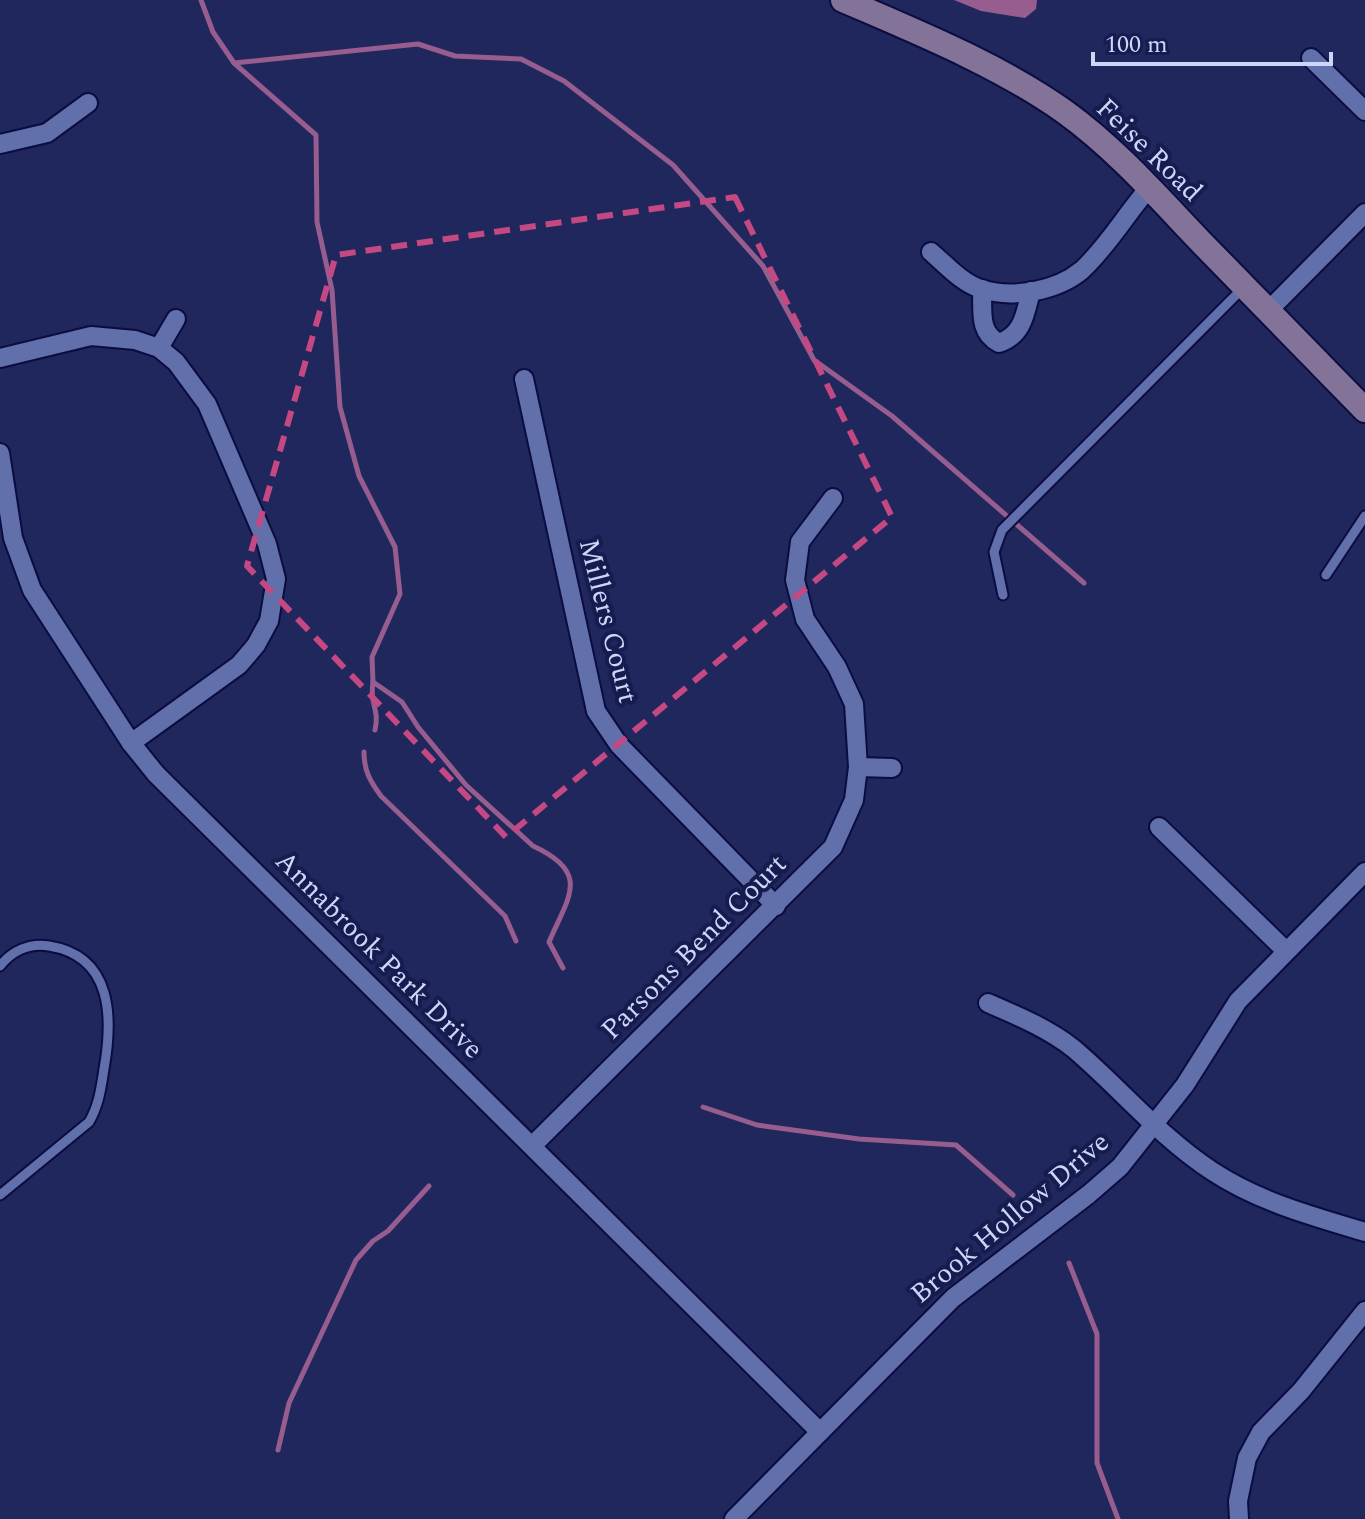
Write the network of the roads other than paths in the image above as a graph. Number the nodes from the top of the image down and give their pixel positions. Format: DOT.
graph roads {
  1 [pos="843,0"];
  2 [pos="871,6"];
  3 [pos="1311,58"];
  4 [pos="88,103"];
  5 [pos="1365,111"];
  6 [pos="0,144"];
  7 [pos="1149,188"];
  8 [pos="1365,213"];
  9 [pos="931,252"];
  10 [pos="1244,287"];
  11 [pos="982,289"];
  12 [pos="1031,291"];
  13 [pos="1269,310"];
  14 [pos="176,319"];
  15 [pos="159,348"];
  16 [pos="0,358"];
  17 [pos="524,379"];
  18 [pos="1365,410"];
  19 [pos="0,453"];
  20 [pos="833,498"];
  21 [pos="1365,516"];
  22 [pos="1326,575"];
  23 [pos="1003,595"];
  24 [pos="131,743"];
  25 [pos="858,767"];
  26 [pos="892,768"];
  27 [pos="1159,827"];
  28 [pos="1365,872"];
  29 [pos="776,906"];
  30 [pos="1286,951"];
  31 [pos="0,966"];
  32 [pos="988,1003"];
  33 [pos="1154,1126"];
  34 [pos="533,1145"];
  35 [pos="0,1195"];
  36 [pos="1365,1232"];
  37 [pos="1365,1311"];
  38 [pos="820,1432"];
  39 [pos="734,1519"];
  40 [pos="1239,1519"];
  1 -- 2 [label="main road, Feise Road"];
  2 -- 7 [label="main road, Feise Road"];
  3 -- 5 [label="street"];
  4 -- 6 [label="street"];
  7 -- 10 [label="main road, Feise Road"];
  7 -- 12 [label="street"];
  8 -- 13 [label="street"];
  9 -- 11 [label="street"];
  10 -- 13 [label="main road, Feise Road"];
  10 -- 23 [label="lane"];
  11 -- 12 [label="street"];
  11 -- 12 [label="street"];
  13 -- 18 [label="main road, Feise Road"];
  14 -- 15 [label="street"];
  15 -- 16 [label="street"];
  15 -- 24 [label="street"];
  17 -- 29 [label="street, Millers Court"];
  19 -- 24 [label="street, Annabrook Park Drive"];
  20 -- 25 [label="street, Parsons Bend Court"];
  21 -- 22 [label="lane"];
  24 -- 34 [label="street, Annabrook Park Drive"];
  25 -- 26 [label="street"];
  25 -- 29 [label="street, Parsons Bend Court"];
  27 -- 30 [label="street"];
  28 -- 30 [label="street, Brook Hollow Drive"];
  29 -- 34 [label="street, Parsons Bend Court"];
  30 -- 33 [label="street, Brook Hollow Drive"];
  31 -- 35 [label="lane"];
  32 -- 33 [label="street"];
  33 -- 36 [label="street"];
  33 -- 38 [label="street, Brook Hollow Drive"];
  34 -- 38 [label="street, Annabrook Park Drive"];
  37 -- 40 [label="street"];
  38 -- 39 [label="street, Brook Hollow Drive"];
}
